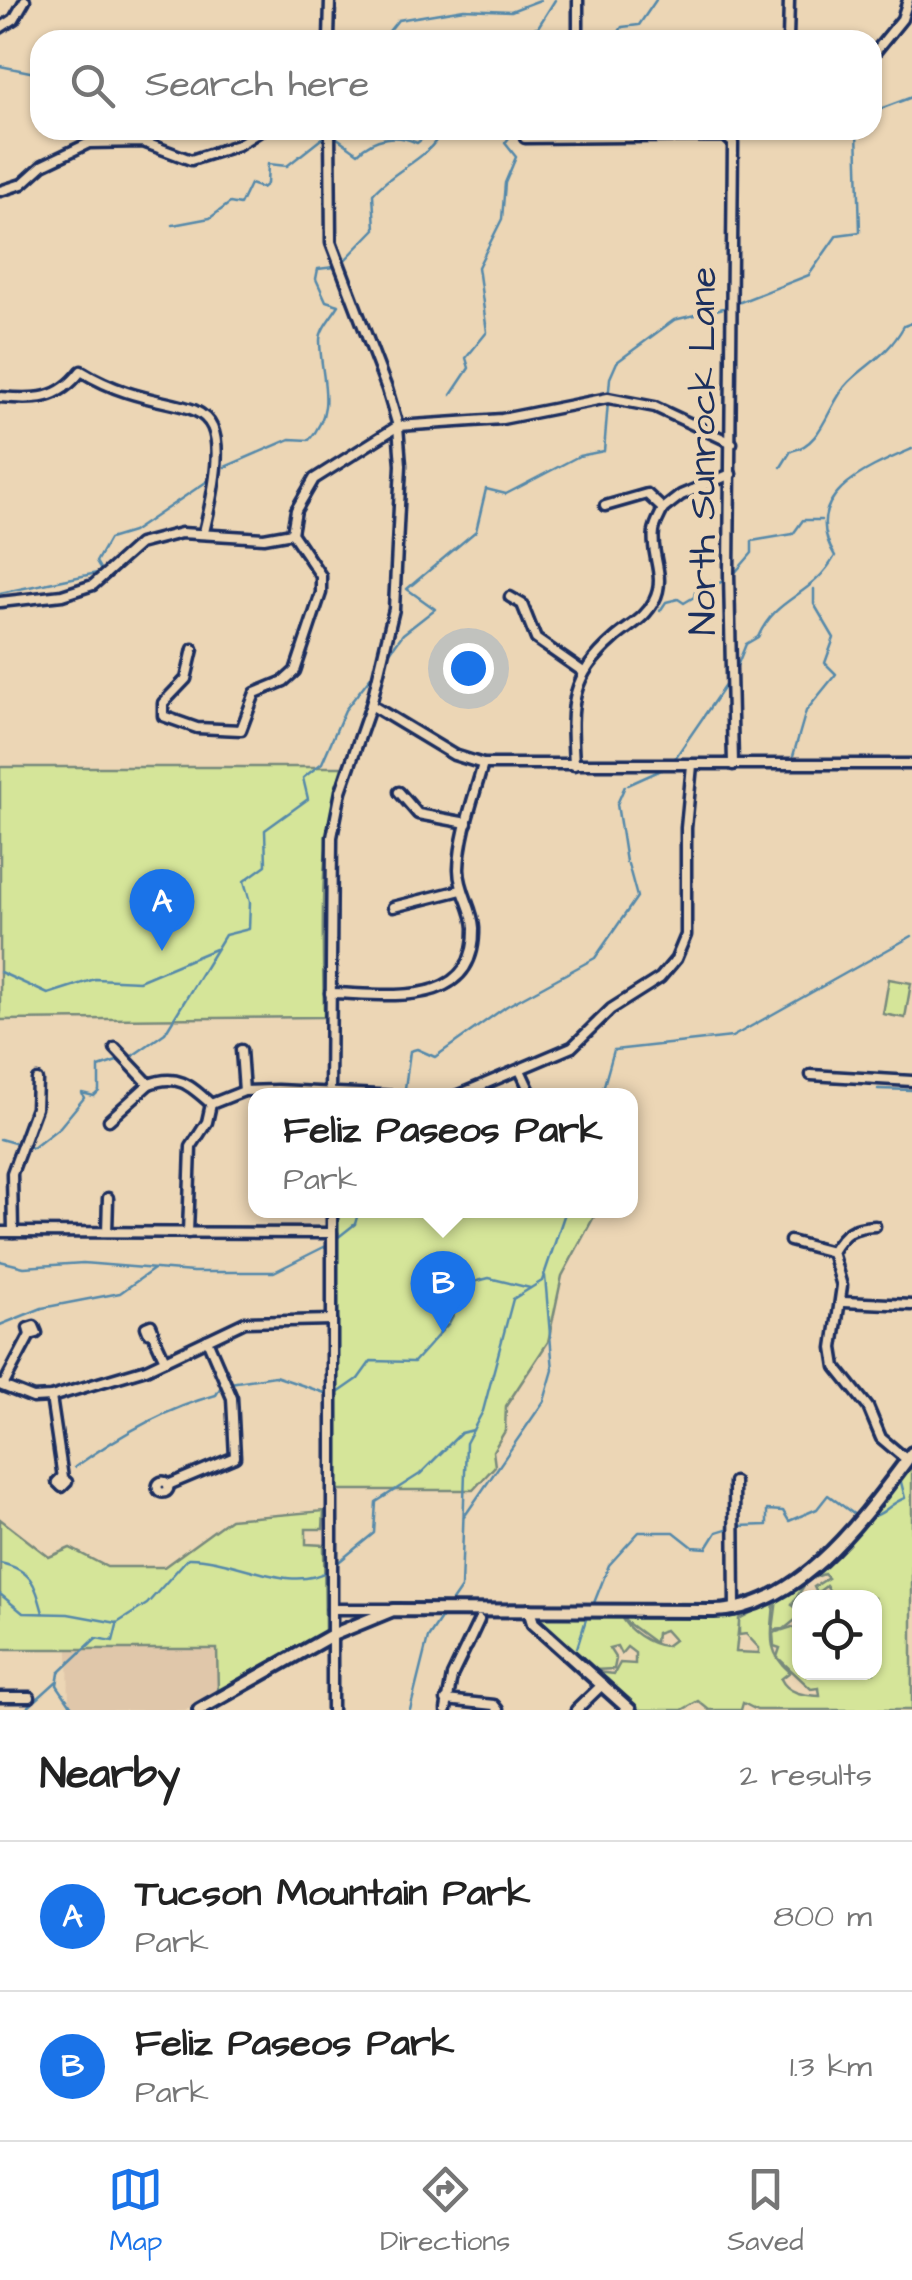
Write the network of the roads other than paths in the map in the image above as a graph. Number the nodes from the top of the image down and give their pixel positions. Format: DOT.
graph roads {
  1 [pos="25,0"];
  2 [pos="330,0"];
  3 [pos="578,0"];
  4 [pos="789,0"];
  5 [pos="908,0"];
  6 [pos="0,28"];
  7 [pos="329,30"];
  8 [pos="578,30"];
  9 [pos="788,30"];
  10 [pos="882,44"];
  11 [pos="246,140"];
  12 [pos="330,140"];
  13 [pos="730,140"];
  14 [pos="0,191"];
  15 [pos="0,396"];
  16 [pos="398,426"];
  17 [pos="732,443"];
  18 [pos="730,474"];
  19 [pos="606,506"];
  20 [pos="663,509"];
  21 [pos="204,532"];
  22 [pos="292,533"];
  23 [pos="510,597"];
  24 [pos="0,602"];
  25 [pos="193,649"];
  26 [pos="582,671"];
  27 [pos="375,688"];
  28 [pos="371,705"];
  29 [pos="386,712"];
  30 [pos="483,764"];
  31 [pos="574,764"];
  32 [pos="734,764"];
  33 [pos="912,764"];
  34 [pos="692,765"];
  35 [pos="399,792"];
  36 [pos="467,823"];
  37 [pos="461,890"];
  38 [pos="392,907"];
  39 [pos="330,992"];
  40 [pos="116,1048"];
  41 [pos="241,1050"];
  42 [pos="520,1070"];
  43 [pos="811,1075"];
  44 [pos="37,1080"];
  45 [pos="912,1080"];
  46 [pos="148,1084"];
  47 [pos="330,1088"];
  48 [pos="476,1088"];
  49 [pos="528,1088"];
  50 [pos="244,1091"];
  51 [pos="248,1091"];
  52 [pos="211,1104"];
  53 [pos="108,1120"];
  54 [pos="0,1173"];
  55 [pos="12,1173"];
  56 [pos="108,1198"];
  57 [pos="332,1218"];
  58 [pos="875,1226"];
  59 [pos="0,1232"];
  60 [pos="13,1232"];
  61 [pos="107,1232"];
  62 [pos="188,1233"];
  63 [pos="332,1234"];
  64 [pos="790,1242"];
  65 [pos="832,1252"];
  66 [pos="842,1302"];
  67 [pos="912,1306"];
  68 [pos="332,1320"];
  69 [pos="152,1332"];
  70 [pos="30,1335"];
  71 [pos="207,1340"];
  72 [pos="165,1360"];
  73 [pos="2,1386"];
  74 [pos="52,1398"];
  75 [pos="909,1457"];
  76 [pos="63,1478"];
  77 [pos="734,1482"];
  78 [pos="168,1485"];
  79 [pos="332,1609"];
  80 [pos="393,1610"];
  81 [pos="529,1610"];
  82 [pos="735,1610"];
  83 [pos="484,1613"];
  84 [pos="532,1623"];
  85 [pos="332,1635"];
  86 [pos="603,1684"];
  87 [pos="0,1697"];
  88 [pos="30,1698"];
  89 [pos="446,1700"];
  90 [pos="498,1707"];
  91 [pos="200,1710"];
  92 [pos="332,1710"];
  93 [pos="446,1710"];
  94 [pos="576,1710"];
  95 [pos="630,1710"];
  1 -- 6 [label="street"];
  2 -- 7 [label="street"];
  3 -- 8 [label="street"];
  4 -- 9 [label="street"];
  5 -- 10 [label="street"];
  11 -- 14 [label="street"];
  12 -- 16 [label="street"];
  13 -- 17 [label="street, North Sunrock Lane"];
  15 -- 21 [label="street"];
  16 -- 17 [label="street"];
  16 -- 22 [label="street"];
  16 -- 27 [label="street"];
  17 -- 18 [label="street, North Sunrock Lane"];
  18 -- 20 [label="street"];
  18 -- 32 [label="street, North Sunrock Lane"];
  19 -- 20 [label="street"];
  20 -- 26 [label="street"];
  21 -- 22 [label="street"];
  21 -- 24 [label="street"];
  22 -- 25 [label="street"];
  23 -- 26 [label="street"];
  26 -- 31 [label="street"];
  27 -- 28 [label="street"];
  27 -- 29 [label="street"];
  28 -- 29 [label="street"];
  28 -- 39 [label="street"];
  29 -- 30 [label="street"];
  30 -- 31 [label="street"];
  30 -- 36 [label="street"];
  31 -- 34 [label="street"];
  32 -- 33 [label="street"];
  32 -- 34 [label="street"];
  34 -- 42 [label="street"];
  35 -- 36 [label="street"];
  36 -- 37 [label="street"];
  37 -- 38 [label="street"];
  37 -- 39 [label="street"];
  39 -- 47 [label="street"];
  40 -- 46 [label="street"];
  41 -- 50 [label="street"];
  42 -- 48 [label="street"];
  42 -- 49 [label="street"];
  43 -- 45 [label="street"];
  44 -- 55 [label="street"];
  46 -- 52 [label="street"];
  46 -- 53 [label="street"];
  50 -- 51 [label="street"];
  50 -- 52 [label="street"];
  52 -- 62 [label="street"];
  54 -- 55 [label="street"];
  55 -- 60 [label="street"];
  56 -- 61 [label="street"];
  57 -- 63 [label="street"];
  58 -- 65 [label="street"];
  59 -- 60 [label="street"];
  60 -- 61 [label="street"];
  61 -- 62 [label="street"];
  62 -- 63 [label="street"];
  63 -- 68 [label="street"];
  64 -- 65 [label="street"];
  65 -- 66 [label="street"];
  66 -- 67 [label="street"];
  66 -- 75 [label="street"];
  68 -- 71 [label="street"];
  68 -- 79 [label="street"];
  69 -- 72 [label="street"];
  70 -- 73 [label="street"];
  71 -- 72 [label="street"];
  71 -- 78 [label="street"];
  72 -- 74 [label="street"];
  73 -- 74 [label="street"];
  74 -- 76 [label="street"];
  75 -- 82 [label="main road"];
  77 -- 82 [label="street"];
  79 -- 80 [label="street"];
  79 -- 85 [label="street"];
  80 -- 83 [label="main road"];
  80 -- 85 [label="main road"];
  81 -- 82 [label="main road"];
  81 -- 83 [label="main road"];
  81 -- 84 [label="main road"];
  83 -- 84 [label="main road"];
  83 -- 89 [label="street"];
  84 -- 86 [label="main road"];
  85 -- 91 [label="main road"];
  85 -- 92 [label="street"];
  86 -- 94 [label="street"];
  86 -- 95 [label="main road"];
  87 -- 88 [label="street"];
  89 -- 90 [label="street"];
  89 -- 93 [label="street"];
}
